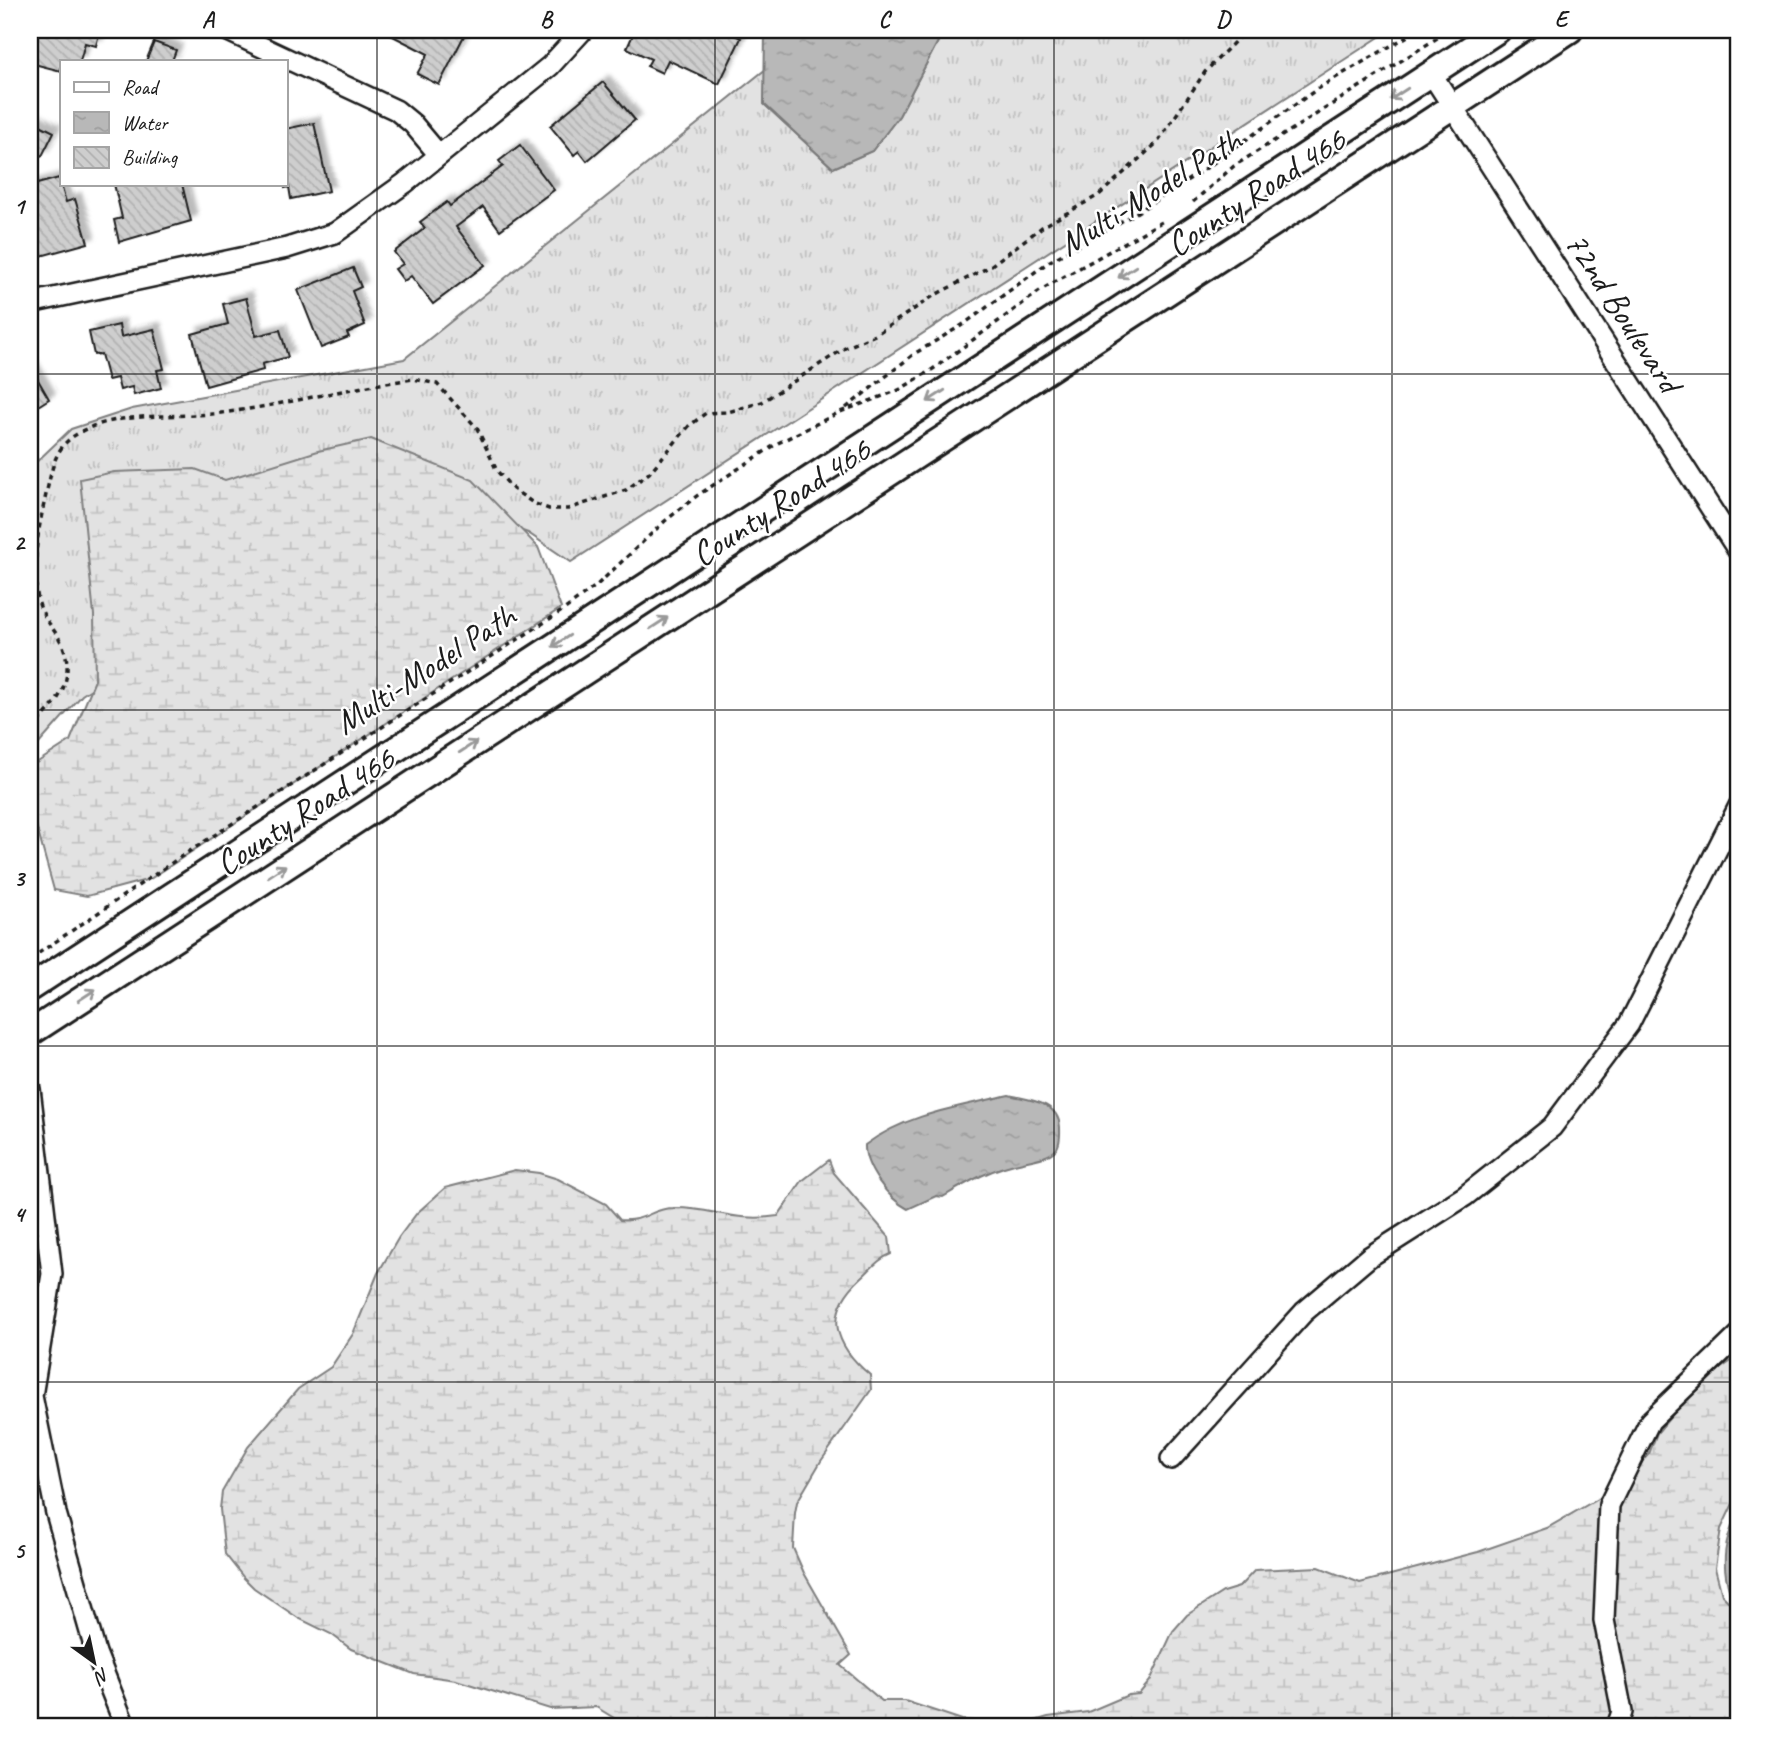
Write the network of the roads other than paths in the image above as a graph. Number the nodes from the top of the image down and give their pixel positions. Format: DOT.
graph roads {
  1 [pos="226,30"];
  2 [pos="583,30"];
  3 [pos="1497,30"];
  4 [pos="1570,30"];
  5 [pos="1431,73"];
  6 [pos="1453,106"];
  7 [pos="439,155"];
  8 [pos="30,303"];
  9 [pos="1739,552"];
  10 [pos="1739,806"];
  11 [pos="30,988"];
  12 [pos="30,1033"];
  13 [pos="30,1089"];
  14 [pos="1739,1335"];
  15 [pos="1171,1458"];
  16 [pos="125,1726"];
  17 [pos="1617,1726"];
  1 -- 7 [label="street"];
  2 -- 7 [label="street"];
  3 -- 5 [label="main road, County Road 466"];
  4 -- 6 [label="main road, County Road 466"];
  5 -- 6 [label="street, 72nd Boulevard"];
  5 -- 11 [label="main road, County Road 466, one-way"];
  6 -- 9 [label="street, 72nd Boulevard"];
  12 -- 6 [label="main road, County Road 466, one-way"];
  7 -- 8 [label="street"];
  10 -- 15 [label="street"];
  13 -- 16 [label="street"];
  14 -- 17 [label="street"];
}
